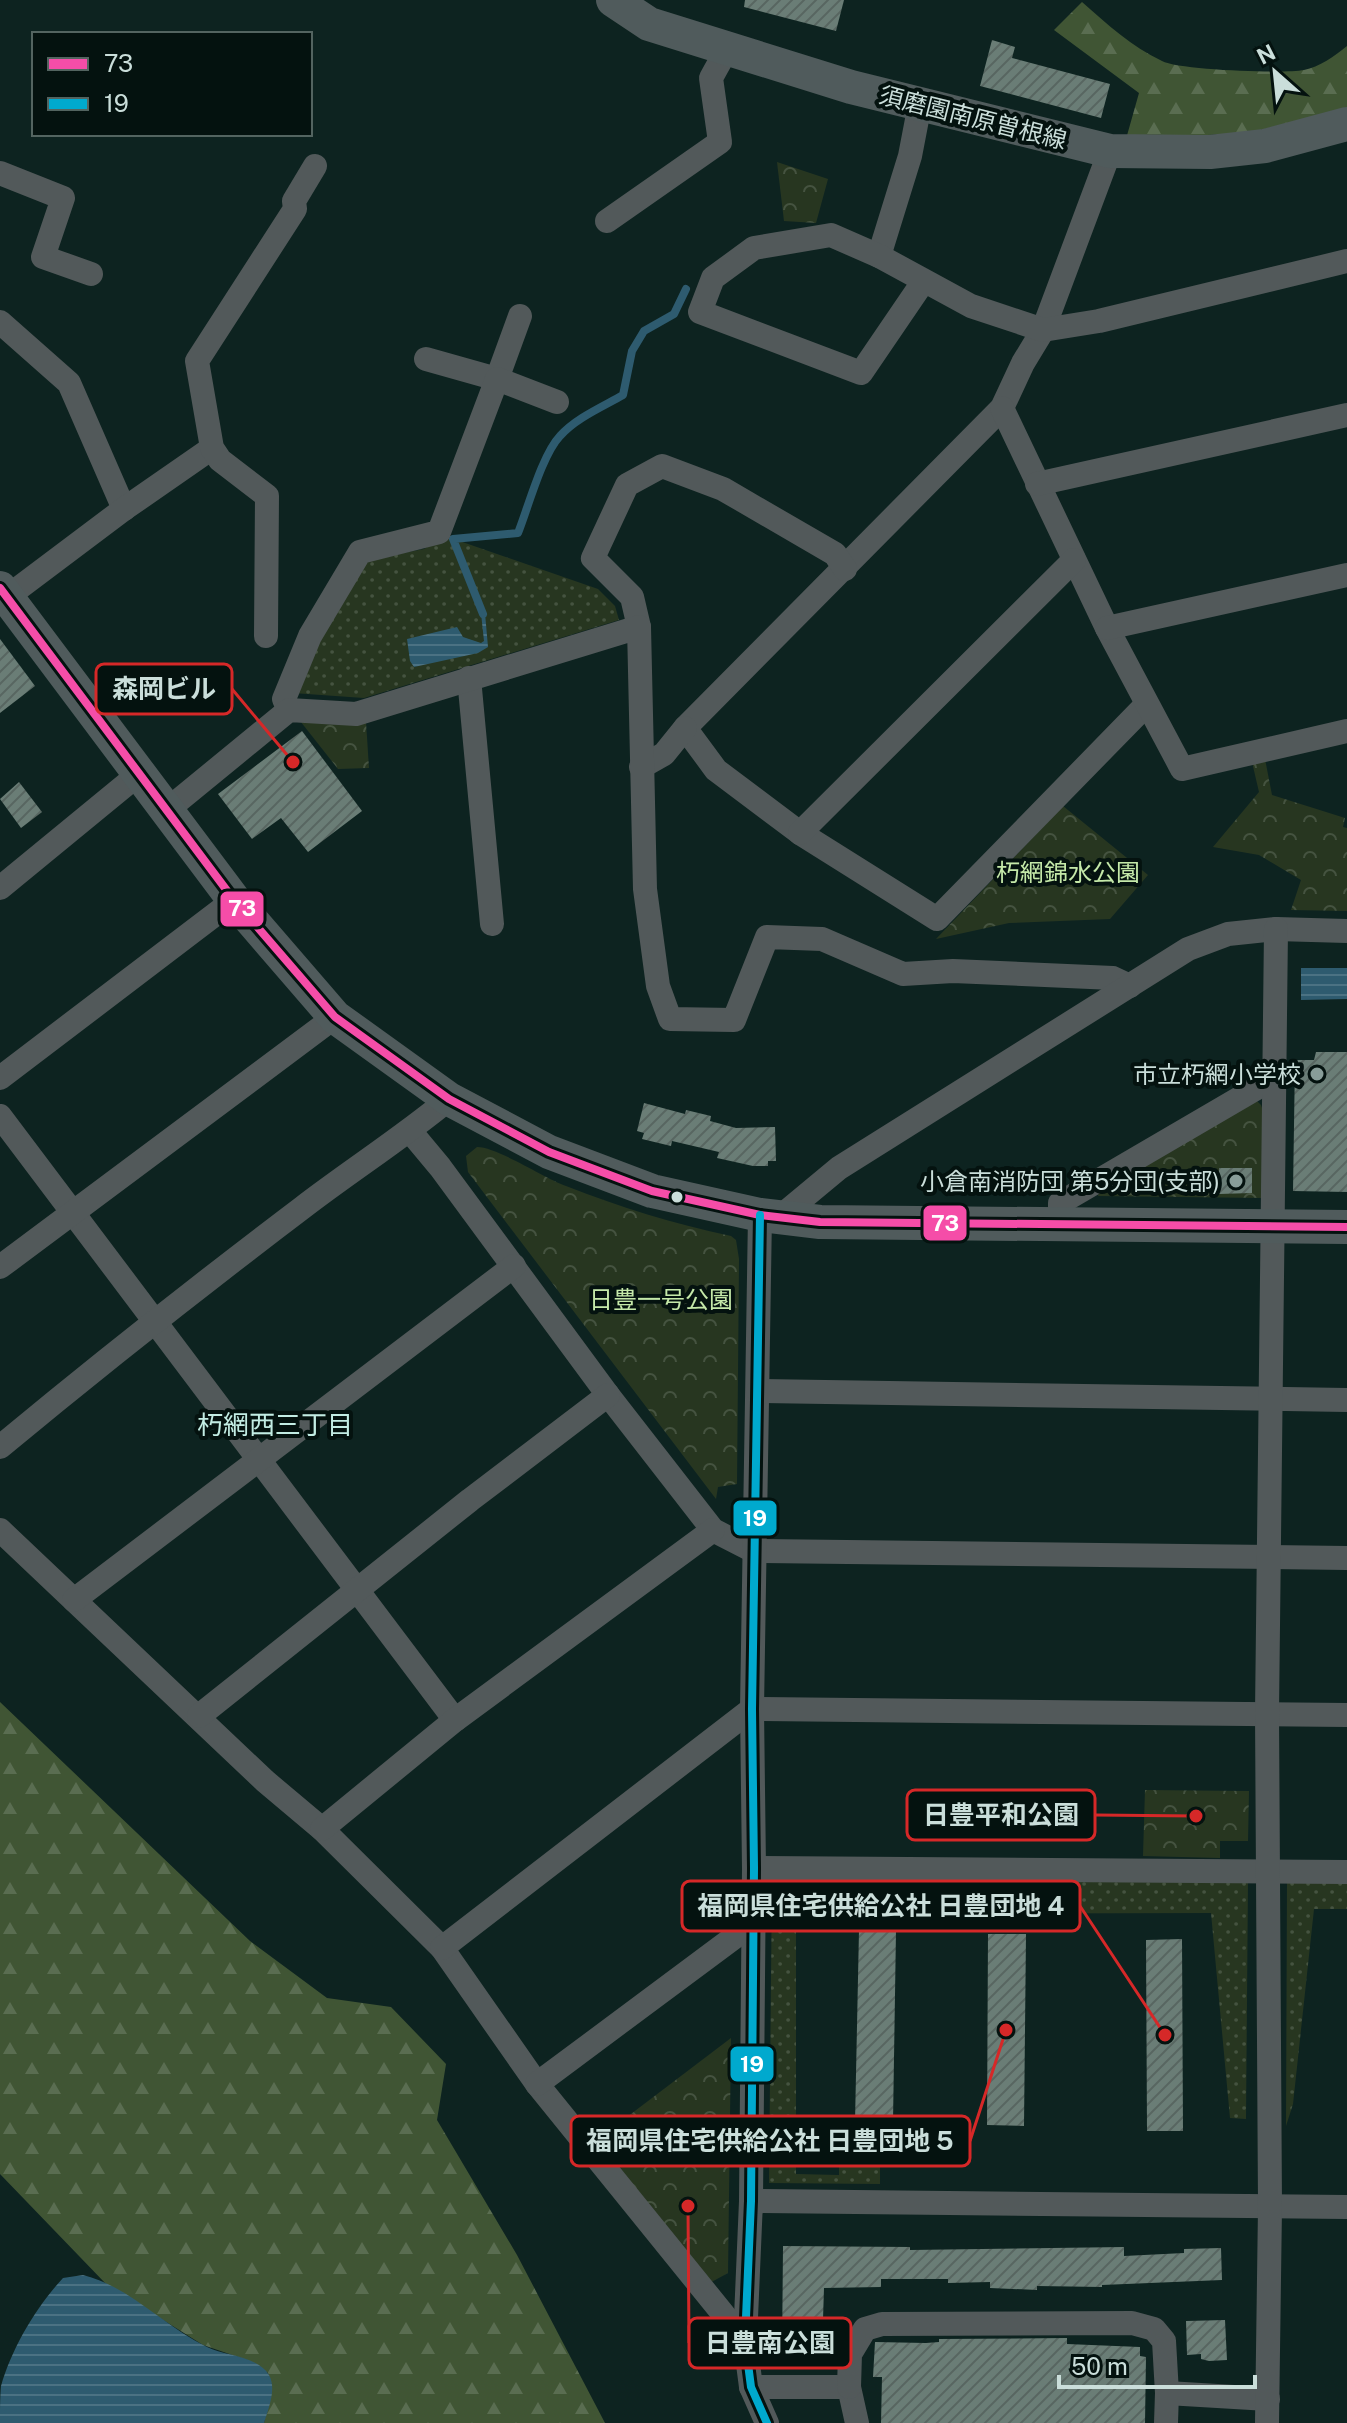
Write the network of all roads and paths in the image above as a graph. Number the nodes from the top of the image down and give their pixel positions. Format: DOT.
graph roads {
  1 [pos="613,0"];
  2 [pos="727,49"];
  3 [pos="920,104"];
  4 [pos="1347,124"];
  5 [pos="1110,151"];
  6 [pos="315,166"];
  7 [pos="0,173"];
  8 [pos="607,221"];
  9 [pos="879,256"];
  10 [pos="1347,261"];
  11 [pos="91,274"];
  12 [pos="923,282"];
  13 [pos="520,316"];
  14 [pos="0,322"];
  15 [pos="1043,330"];
  16 [pos="426,359"];
  17 [pos="497,379"];
  18 [pos="557,402"];
  19 [pos="1002,408"];
  20 [pos="1347,415"];
  21 [pos="212,448"];
  22 [pos="1037,484"];
  23 [pos="124,509"];
  24 [pos="1074,560"];
  25 [pos="845,569"];
  26 [pos="1347,575"];
  27 [pos="4,593"];
  28 [pos="639,627"];
  29 [pos="1107,628"];
  30 [pos="266,636"];
  31 [pos="469,678"];
  32 [pos="1146,705"];
  33 [pos="289,710"];
  34 [pos="685,728"];
  35 [pos="1347,731"];
  36 [pos="641,767"];
  37 [pos="140,773"];
  38 [pos="167,810"];
  39 [pos="800,833"];
  40 [pos="0,888"];
  41 [pos="234,900"];
  42 [pos="492,924"];
  43 [pos="1276,929"];
  44 [pos="1347,931"];
  45 [pos="1130,986"];
  46 [pos="335,1017"];
  47 [pos="0,1078"];
  48 [pos="1274,1078"];
  49 [pos="449,1099"];
  50 [pos="0,1116"];
  51 [pos="410,1131"];
  52 [pos="73,1214"];
  53 [pos="770,1216"];
  54 [pos="1060,1223"];
  55 [pos="1272,1226"];
  56 [pos="1347,1227"];
  57 [pos="514,1266"];
  58 [pos="0,1267"];
  59 [pos="154,1320"];
  60 [pos="758,1391"];
  61 [pos="608,1395"];
  62 [pos="1271,1400"];
  63 [pos="1347,1400"];
  64 [pos="0,1447"];
  65 [pos="259,1459"];
  66 [pos="0,1530"];
  67 [pos="713,1530"];
  68 [pos="754,1551"];
  69 [pos="1270,1557"];
  70 [pos="1347,1558"];
  71 [pos="357,1591"];
  72 [pos="74,1600"];
  73 [pos="752,1709"];
  74 [pos="1267,1713"];
  75 [pos="1347,1715"];
  76 [pos="199,1716"];
  77 [pos="455,1720"];
  78 [pos="322,1829"];
  79 [pos="754,1868"];
  80 [pos="1269,1871"];
  81 [pos="1347,1872"];
  82 [pos="752,1924"];
  83 [pos="442,1948"];
  84 [pos="537,2084"];
  85 [pos="751,2201"];
  86 [pos="1270,2207"];
  87 [pos="1347,2207"];
  88 [pos="745,2341"];
  89 [pos="751,2387"];
  90 [pos="849,2387"];
  91 [pos="1167,2393"];
  92 [pos="1267,2411"];
  93 [pos="767,2423"];
  94 [pos="857,2423"];
  95 [pos="1166,2423"];
  1 -- 2 [label="street, 須磨園南原曽根線"];
  2 -- 3 [label="street, 須磨園南原曽根線"];
  2 -- 8 [label="street"];
  3 -- 5 [label="street, 須磨園南原曽根線"];
  3 -- 9 [label="street"];
  4 -- 5 [label="street, 須磨園南原曽根線"];
  5 -- 15 [label="street"];
  6 -- 21 [label="street"];
  7 -- 11 [label="street"];
  9 -- 12 [label="street"];
  9 -- 12 [label="street"];
  10 -- 15 [label="street"];
  12 -- 15 [label="street"];
  13 -- 17 [label="street"];
  14 -- 23 [label="street"];
  15 -- 19 [label="street"];
  16 -- 17 [label="street"];
  17 -- 18 [label="street"];
  17 -- 33 [label="street"];
  19 -- 22 [label="street"];
  19 -- 25 [label="street"];
  20 -- 22 [label="street"];
  21 -- 23 [label="street"];
  21 -- 30 [label="street"];
  22 -- 24 [label="street"];
  23 -- 27 [label="street"];
  24 -- 29 [label="street"];
  24 -- 39 [label="street"];
  25 -- 28 [label="street"];
  25 -- 34 [label="street"];
  26 -- 29 [label="street"];
  27 -- 37 [label="street"];
  28 -- 31 [label="street"];
  28 -- 36 [label="street"];
  29 -- 32 [label="street"];
  31 -- 33 [label="street"];
  31 -- 42 [label="street"];
  32 -- 35 [label="street"];
  32 -- 39 [label="street"];
  33 -- 38 [label="street"];
  34 -- 36 [label="street"];
  34 -- 39 [label="street"];
  36 -- 45 [label="street"];
  37 -- 38 [label="street"];
  37 -- 40 [label="street"];
  38 -- 41 [label="street"];
  41 -- 46 [label="street"];
  41 -- 47 [label="street"];
  43 -- 44 [label="street"];
  43 -- 45 [label="street"];
  43 -- 48 [label="street"];
  45 -- 53 [label="street"];
  46 -- 49 [label="street"];
  46 -- 52 [label="street"];
  48 -- 54 [label="street"];
  48 -- 55 [label="street"];
  49 -- 51 [label="street"];
  49 -- 53 [label="street"];
  50 -- 52 [label="street"];
  51 -- 57 [label="street"];
  51 -- 59 [label="street"];
  52 -- 58 [label="street"];
  52 -- 59 [label="street"];
  53 -- 54 [label="street"];
  53 -- 60 [label="street"];
  54 -- 55 [label="street"];
  55 -- 56 [label="street"];
  55 -- 62 [label="street"];
  57 -- 61 [label="street"];
  57 -- 65 [label="street"];
  59 -- 64 [label="street"];
  59 -- 65 [label="street"];
  60 -- 62 [label="street"];
  60 -- 68 [label="street"];
  61 -- 67 [label="street"];
  61 -- 71 [label="street"];
  62 -- 63 [label="street"];
  62 -- 69 [label="street"];
  65 -- 71 [label="street"];
  65 -- 72 [label="street"];
  66 -- 72 [label="street"];
  67 -- 68 [label="street"];
  67 -- 77 [label="street"];
  68 -- 69 [label="street"];
  68 -- 73 [label="street"];
  69 -- 70 [label="street"];
  69 -- 74 [label="street"];
  71 -- 76 [label="street"];
  71 -- 77 [label="street"];
  72 -- 76 [label="street"];
  73 -- 74 [label="street"];
  73 -- 79 [label="street"];
  73 -- 83 [label="street"];
  74 -- 75 [label="street"];
  74 -- 80 [label="street"];
  76 -- 78 [label="street"];
  77 -- 78 [label="street"];
  78 -- 83 [label="street"];
  79 -- 80 [label="street"];
  79 -- 82 [label="street"];
  80 -- 81 [label="street"];
  80 -- 86 [label="street"];
  82 -- 84 [label="street"];
  82 -- 85 [label="street"];
  83 -- 84 [label="street"];
  84 -- 88 [label="street"];
  85 -- 86 [label="street"];
  85 -- 88 [label="street"];
  86 -- 87 [label="street"];
  86 -- 92 [label="street"];
  88 -- 89 [label="street"];
  89 -- 90 [label="street"];
  89 -- 93 [label="street"];
  90 -- 91 [label="street"];
  90 -- 94 [label="street"];
  91 -- 92 [label="street"];
  91 -- 95 [label="street"];
}
